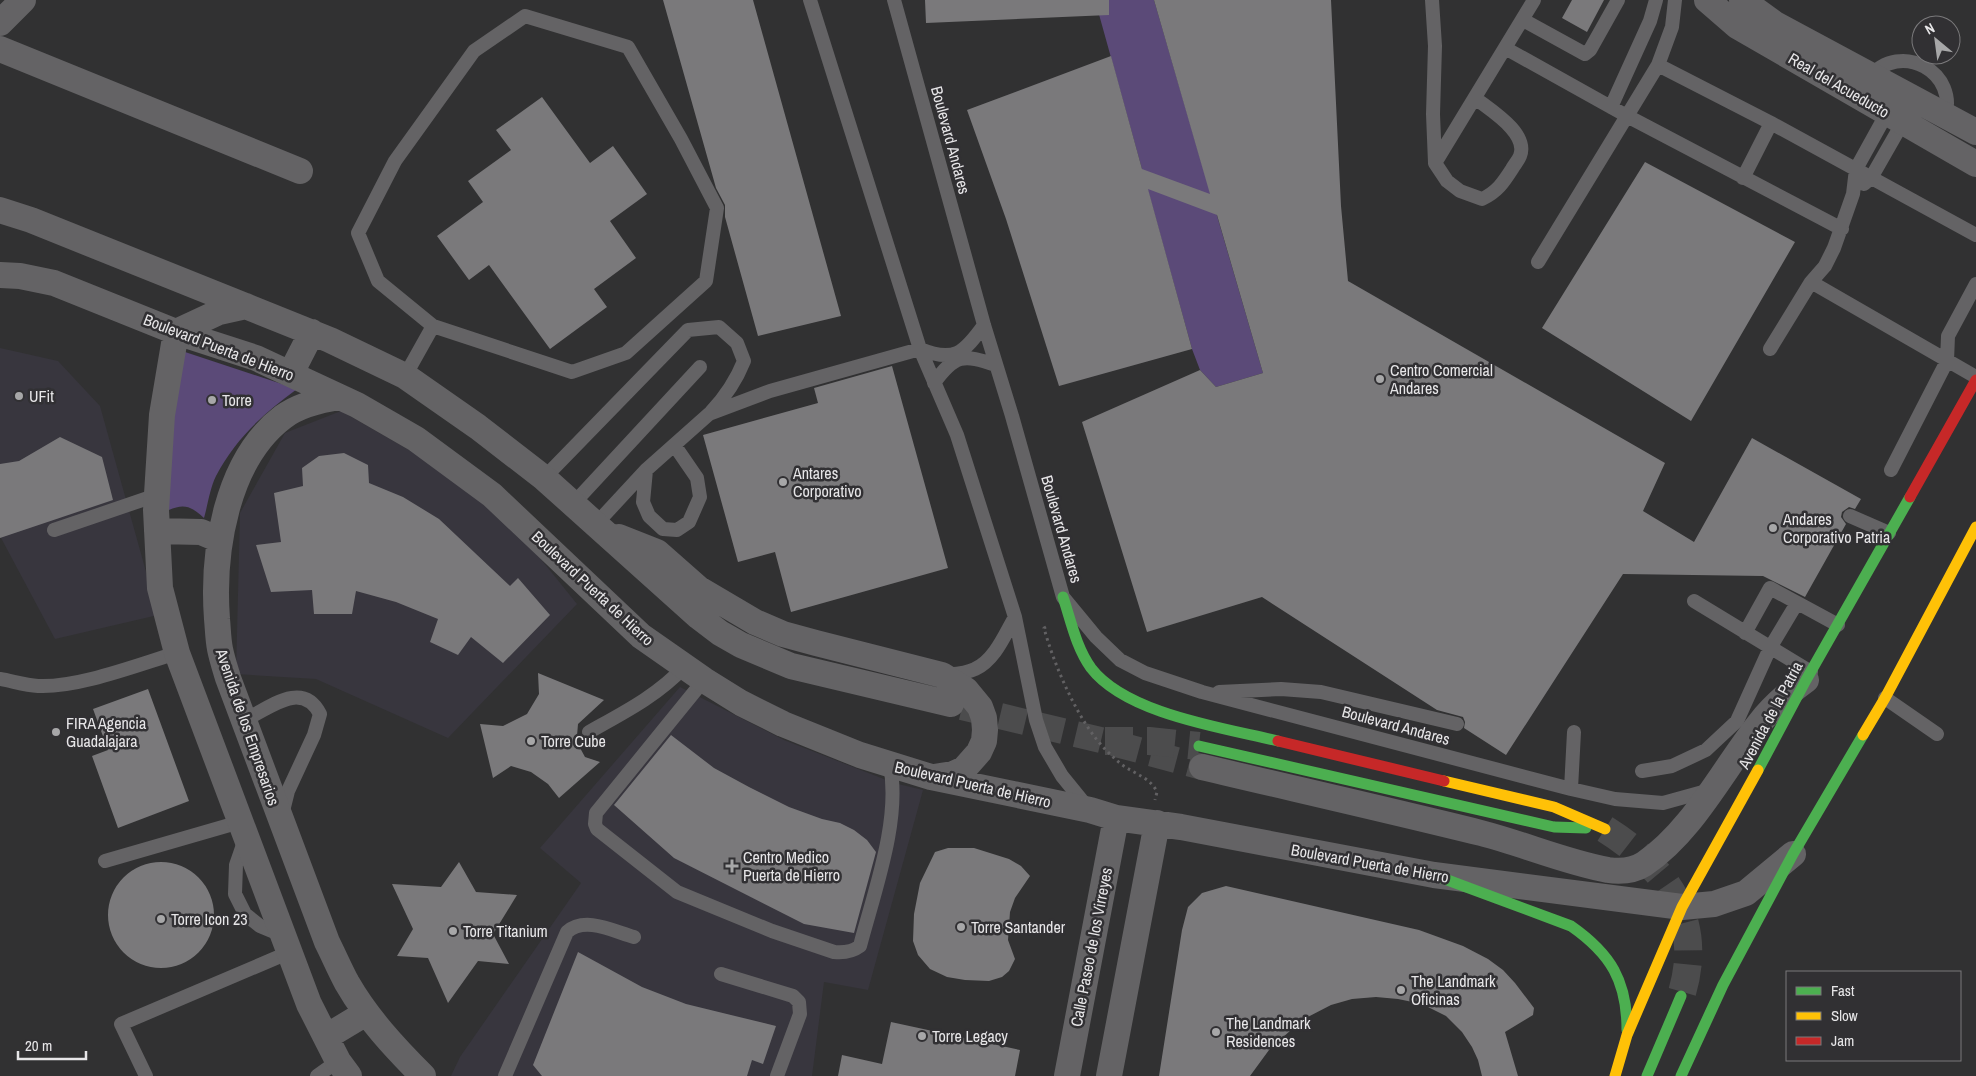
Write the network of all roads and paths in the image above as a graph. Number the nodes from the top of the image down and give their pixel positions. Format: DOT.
graph roads {
  1 [pos="22,0"];
  2 [pos="810,0"];
  3 [pos="894,0"];
  4 [pos="1432,0"];
  5 [pos="1534,0"];
  6 [pos="1618,0"];
  7 [pos="1656,0"];
  8 [pos="1674,0"];
  9 [pos="1707,0"];
  10 [pos="1742,0"];
  11 [pos="1523,20"];
  12 [pos="0,23"];
  13 [pos="1505,48"];
  14 [pos="0,49"];
  15 [pos="1658,65"];
  16 [pos="1871,75"];
  17 [pos="1855,95"];
  18 [pos="1475,98"];
  19 [pos="1611,107"];
  20 [pos="1945,115"];
  21 [pos="1627,116"];
  22 [pos="1895,117"];
  23 [pos="1772,124"];
  24 [pos="1976,132"];
  25 [pos="1936,141"];
  26 [pos="1435,163"];
  27 [pos="1976,164"];
  28 [pos="1856,170"];
  29 [pos="300,171"];
  30 [pos="1743,178"];
  31 [pos="1871,178"];
  32 [pos="1853,194"];
  33 [pos="0,210"];
  34 [pos="1842,229"];
  35 [pos="1976,235"];
  36 [pos="1538,262"];
  37 [pos="0,275"];
  38 [pos="1811,282"];
  39 [pos="1976,284"];
  40 [pos="246,306"];
  41 [pos="984,325"];
  42 [pos="433,326"];
  43 [pos="176,332"];
  44 [pos="312,332"];
  45 [pos="920,349"];
  46 [pos="1770,349"];
  47 [pos="1947,361"];
  48 [pos="996,365"];
  49 [pos="700,367"];
  50 [pos="291,374"];
  51 [pos="405,376"];
  52 [pos="1976,378"];
  53 [pos="934,383"];
  54 [pos="340,397"];
  55 [pos="709,414"];
  56 [pos="675,446"];
  57 [pos="646,470"];
  58 [pos="1891,470"];
  59 [pos="544,478"];
  60 [pos="157,495"];
  61 [pos="573,504"];
  62 [pos="1850,516"];
  63 [pos="1976,527"];
  64 [pos="601,528"];
  65 [pos="54,530"];
  66 [pos="157,531"];
  67 [pos="1889,533"];
  68 [pos="220,540"];
  69 [pos="1063,597"];
  70 [pos="1694,602"];
  71 [pos="1796,603"];
  72 [pos="1015,617"];
  73 [pos="1072,621"];
  74 [pos="1838,625"];
  75 [pos="1745,633"];
  76 [pos="1770,648"];
  77 [pos="177,653"];
  78 [pos="694,674"];
  79 [pos="942,675"];
  80 [pos="1808,676"];
  81 [pos="0,679"];
  82 [pos="1202,692"];
  83 [pos="1885,698"];
  84 [pos="950,704"];
  85 [pos="243,720"];
  86 [pos="1457,724"];
  87 [pos="589,732"];
  88 [pos="1574,732"];
  89 [pos="1937,734"];
  90 [pos="1200,757"];
  91 [pos="890,765"];
  92 [pos="1642,771"];
  93 [pos="931,777"];
  94 [pos="1571,789"];
  95 [pos="1713,789"];
  96 [pos="1090,810"];
  97 [pos="1116,818"];
  98 [pos="280,820"];
  99 [pos="1153,823"];
  100 [pos="243,829"];
  101 [pos="1793,854"];
  102 [pos="105,861"];
  103 [pos="1434,876"];
  104 [pos="1682,907"];
  105 [pos="634,937"];
  106 [pos="287,944"];
  107 [pos="721,974"];
  108 [pos="1681,996"];
  109 [pos="366,1013"];
  110 [pos="1627,1035"];
  111 [pos="326,1037"];
  112 [pos="344,1068"];
  113 [pos="146,1076"];
  114 [pos="317,1076"];
  115 [pos="423,1076"];
  116 [pos="505,1076"];
  117 [pos="776,1076"];
  118 [pos="1068,1076"];
  119 [pos="1109,1076"];
  120 [pos="1615,1076"];
  121 [pos="1647,1076"];
  122 [pos="1681,1076"];
  1 -- 12 [label="street"];
  2 -- 45 [label="lane"];
  3 -- 41 [label="lane, Boulevard Andares"];
  4 -- 26 [label="lane"];
  5 -- 11 [label="lane"];
  6 -- 11 [label="lane"];
  7 -- 19 [label="lane"];
  8 -- 15 [label="lane"];
  9 -- 17 [label="street, Real del Acueducto"];
  10 -- 16 [label="street, Real del Acueducto"];
  11 -- 13 [label="lane"];
  13 -- 18 [label="lane"];
  13 -- 19 [label="lane"];
  14 -- 29 [label="street"];
  15 -- 21 [label="lane"];
  15 -- 23 [label="lane"];
  16 -- 17 [label="lane"];
  16 -- 20 [label="street, Real del Acueducto"];
  17 -- 22 [label="street, Real del Acueducto"];
  18 -- 26 [label="lane"];
  18 -- 26 [label="lane"];
  19 -- 21 [label="lane"];
  20 -- 24 [label="street, Real del Acueducto"];
  20 -- 25 [label="lane"];
  21 -- 30 [label="lane"];
  21 -- 36 [label="lane"];
  22 -- 25 [label="street, Real del Acueducto"];
  22 -- 28 [label="lane"];
  22 -- 31 [label="lane"];
  23 -- 28 [label="lane"];
  23 -- 30 [label="lane"];
  25 -- 27 [label="street, Real del Acueducto"];
  28 -- 31 [label="lane"];
  28 -- 32 [label="lane"];
  30 -- 34 [label="lane"];
  31 -- 32 [label="lane"];
  31 -- 35 [label="lane"];
  32 -- 34 [label="lane"];
  33 -- 40 [label="street"];
  34 -- 38 [label="lane"];
  37 -- 43 [label="street, Boulevard Puerta de Hierro"];
  38 -- 46 [label="lane"];
  38 -- 47 [label="lane"];
  39 -- 47 [label="lane"];
  40 -- 43 [label="street"];
  40 -- 44 [label="street"];
  41 -- 45 [label="lane"];
  41 -- 48 [label="lane, Boulevard Andares"];
  42 -- 42 [label="lane"];
  42 -- 51 [label="lane"];
  43 -- 50 [label="street, Boulevard Puerta de Hierro"];
  43 -- 60 [label="street"];
  44 -- 50 [label="street"];
  44 -- 51 [label="street"];
  45 -- 53 [label="lane"];
  45 -- 55 [label="lane"];
  47 -- 52 [label="lane"];
  47 -- 58 [label="lane"];
  48 -- 53 [label="lane"];
  48 -- 69 [label="lane, Boulevard Andares"];
  49 -- 61 [label="lane"];
  50 -- 54 [label="street, Boulevard Puerta de Hierro"];
  51 -- 59 [label="street"];
  52 -- 67 [label="main road, Avenida de la Patria"];
  53 -- 72 [label="lane"];
  54 -- 68 [label="street, Avenida de los Empresarios"];
  54 -- 78 [label="street, Boulevard Puerta de Hierro"];
  55 -- 56 [label="lane"];
  55 -- 59 [label="lane"];
  56 -- 57 [label="lane"];
  56 -- 57 [label="lane"];
  57 -- 64 [label="lane"];
  59 -- 61 [label="street"];
  60 -- 65 [label="lane"];
  60 -- 66 [label="street"];
  61 -- 64 [label="street"];
  62 -- 67 [label="lane"];
  63 -- 83 [label="main road"];
  64 -- 79 [label="street"];
  64 -- 84 [label="street"];
  66 -- 68 [label="street"];
  66 -- 77 [label="street"];
  67 -- 74 [label="main road, Avenida de la Patria"];
  68 -- 85 [label="street, Avenida de los Empresarios"];
  69 -- 73 [label="main road"];
  69 -- 82 [label="lane, Boulevard Andares"];
  70 -- 75 [label="lane"];
  71 -- 74 [label="lane"];
  71 -- 75 [label="lane"];
  71 -- 76 [label="lane"];
  72 -- 79 [label="lane"];
  72 -- 96 [label="lane"];
  73 -- 90 [label="main road"];
  73 -- 99 [label="path"];
  74 -- 80 [label="main road, Avenida de la Patria"];
  75 -- 76 [label="lane"];
  76 -- 80 [label="lane"];
  76 -- 92 [label="lane"];
  77 -- 81 [label="lane"];
  77 -- 100 [label="street"];
  78 -- 87 [label="lane"];
  78 -- 91 [label="street, Boulevard Puerta de Hierro"];
  78 -- 91 [label="lane"];
  79 -- 93 [label="street"];
  80 -- 95 [label="street"];
  80 -- 104 [label="main road, Avenida de la Patria"];
  82 -- 86 [label="lane"];
  82 -- 94 [label="lane, Boulevard Andares"];
  83 -- 89 [label="lane"];
  83 -- 101 [label="main road"];
  85 -- 98 [label="street, Avenida de los Empresarios"];
  85 -- 98 [label="lane"];
  88 -- 94 [label="lane"];
  90 -- 95 [label="street"];
  91 -- 93 [label="street, Boulevard Puerta de Hierro"];
  93 -- 96 [label="street, Boulevard Puerta de Hierro"];
  94 -- 95 [label="lane, Boulevard Andares"];
  96 -- 97 [label="street, Boulevard Puerta de Hierro"];
  97 -- 99 [label="street, Boulevard Puerta de Hierro"];
  97 -- 118 [label="street, Calle Paseo de los Virreyes"];
  98 -- 109 [label="street, Avenida de los Empresarios"];
  99 -- 103 [label="street, Boulevard Puerta de Hierro"];
  99 -- 119 [label="street"];
  100 -- 102 [label="lane"];
  100 -- 106 [label="street"];
  101 -- 104 [label="street, Boulevard Puerta de Hierro"];
  101 -- 122 [label="main road"];
  103 -- 104 [label="street, Boulevard Puerta de Hierro"];
  103 -- 110 [label="main road"];
  104 -- 110 [label="main road, Avenida de la Patria"];
  105 -- 116 [label="lane"];
  106 -- 111 [label="street"];
  106 -- 113 [label="lane"];
  107 -- 117 [label="lane"];
  108 -- 121 [label="main road"];
  109 -- 111 [label="street"];
  109 -- 115 [label="street, Avenida de los Empresarios"];
  110 -- 120 [label="main road, Avenida de la Patria"];
  111 -- 112 [label="street"];
  112 -- 114 [label="lane"];
}
